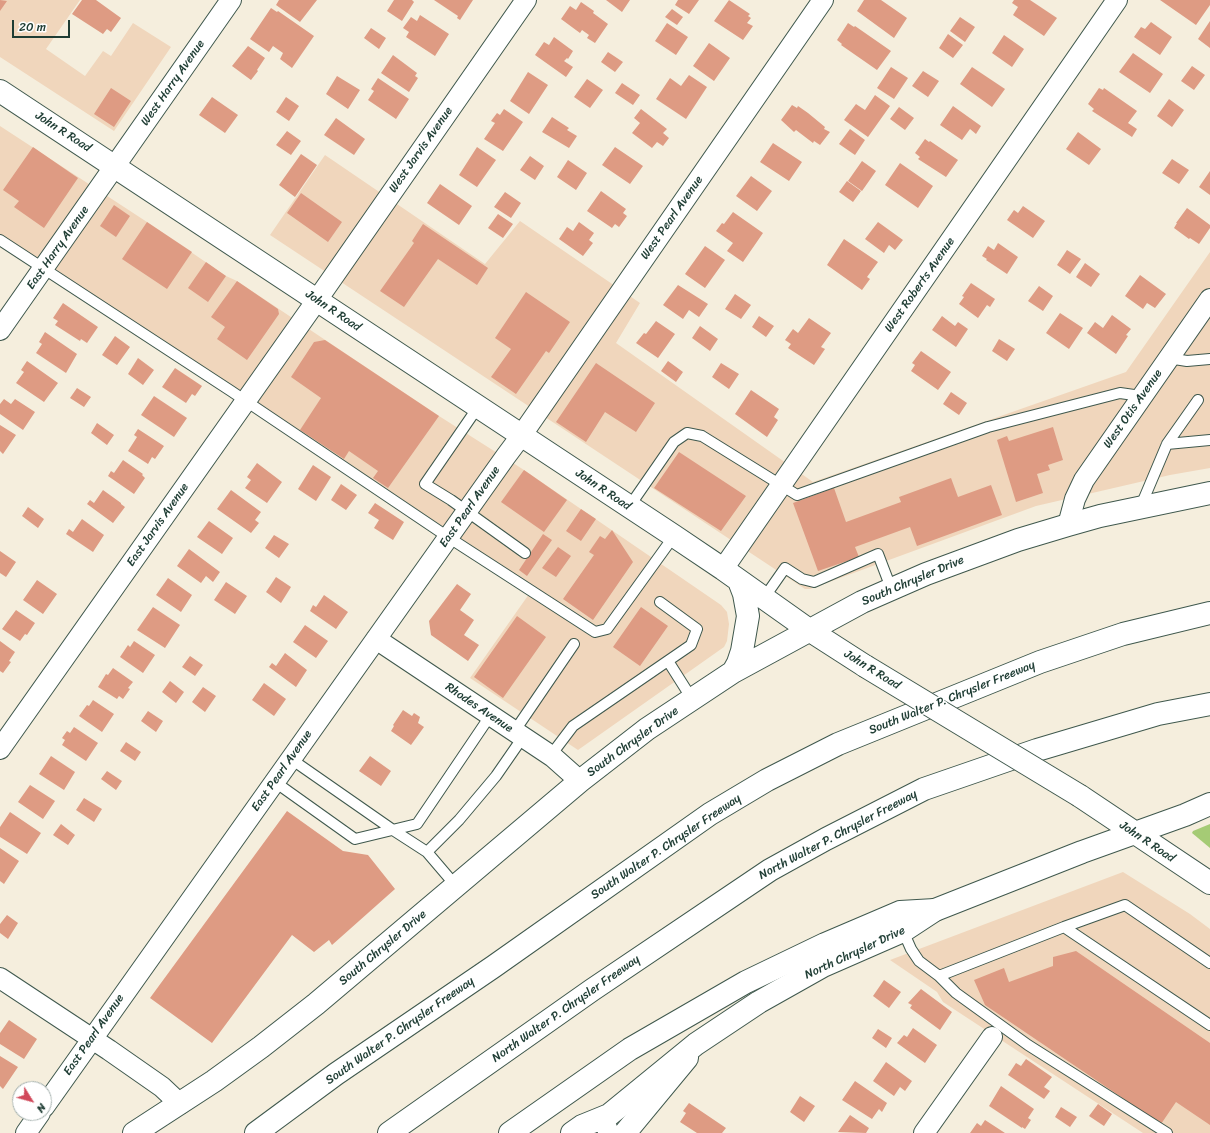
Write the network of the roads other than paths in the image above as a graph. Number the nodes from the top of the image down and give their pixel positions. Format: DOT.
graph roads {
  1 [pos="231,0"];
  2 [pos="526,0"];
  3 [pos="823,0"];
  4 [pos="1118,0"];
  5 [pos="0,91"];
  6 [pos="115,166"];
  7 [pos="0,240"];
  8 [pos="44,268"];
  9 [pos="1210,299"];
  10 [pos="317,300"];
  11 [pos="0,330"];
  12 [pos="1168,358"];
  13 [pos="1210,359"];
  14 [pos="1141,396"];
  15 [pos="1198,400"];
  16 [pos="246,401"];
  17 [pos="478,408"];
  18 [pos="522,436"];
  19 [pos="1210,440"];
  20 [pos="1167,444"];
  21 [pos="781,486"];
  22 [pos="1210,493"];
  23 [pos="629,507"];
  24 [pos="1140,508"];
  25 [pos="467,511"];
  26 [pos="1068,525"];
  27 [pos="674,536"];
  28 [pos="448,537"];
  29 [pos="525,553"];
  30 [pos="731,575"];
  31 [pos="891,588"];
  32 [pos="764,598"];
  33 [pos="660,602"];
  34 [pos="1210,613"];
  35 [pos="809,630"];
  36 [pos="376,639"];
  37 [pos="574,644"];
  38 [pos="668,661"];
  39 [pos="733,672"];
  40 [pos="692,699"];
  41 [pos="1210,704"];
  42 [pos="490,716"];
  43 [pos="519,735"];
  44 [pos="0,749"];
  45 [pos="551,755"];
  46 [pos="291,759"];
  47 [pos="580,781"];
  48 [pos="275,782"];
  49 [pos="1210,804"];
  50 [pos="393,830"];
  51 [pos="1134,834"];
  52 [pos="427,852"];
  53 [pos="1210,883"];
  54 [pos="456,886"];
  55 [pos="935,910"];
  56 [pos="1064,927"];
  57 [pos="903,931"];
  58 [pos="1210,963"];
  59 [pos="939,976"];
  60 [pos="0,978"];
  61 [pos="1210,1025"];
  62 [pos="709,1035"];
  63 [pos="992,1037"];
  64 [pos="92,1039"];
  65 [pos="52,1096"];
  66 [pos="180,1104"];
  67 [pos="650,1104"];
  68 [pos="34,1121"];
  69 [pos="609,1124"];
  70 [pos="577,1129"];
  71 [pos="26,1133"];
  72 [pos="134,1133"];
  73 [pos="256,1133"];
  74 [pos="389,1133"];
  75 [pos="510,1133"];
  76 [pos="625,1133"];
  77 [pos="924,1133"];
  78 [pos="1167,1133"];
  1 -- 6 [label="street, West Harry Avenue"];
  2 -- 10 [label="street, West Jarvis Avenue"];
  3 -- 18 [label="street, West Pearl Avenue"];
  4 -- 21 [label="street, West Roberts Avenue"];
  5 -- 6 [label="main road, John R Road"];
  6 -- 8 [label="street, East Harry Avenue"];
  6 -- 10 [label="main road, John R Road"];
  7 -- 8 [label="lane"];
  8 -- 11 [label="street, East Harry Avenue"];
  8 -- 16 [label="lane"];
  9 -- 12 [label="street, West Otis Avenue"];
  10 -- 16 [label="street, East Jarvis Avenue"];
  10 -- 17 [label="main road, John R Road"];
  12 -- 13 [label="lane"];
  12 -- 14 [label="street, West Otis Avenue"];
  14 -- 21 [label="lane"];
  14 -- 26 [label="street, West Otis Avenue"];
  15 -- 20 [label="lane"];
  16 -- 28 [label="lane"];
  16 -- 44 [label="street, East Jarvis Avenue"];
  17 -- 18 [label="main road, John R Road"];
  17 -- 25 [label="lane"];
  18 -- 23 [label="main road, John R Road"];
  18 -- 25 [label="street, East Pearl Avenue"];
  19 -- 20 [label="lane"];
  20 -- 24 [label="lane"];
  21 -- 23 [label="lane"];
  21 -- 30 [label="street, West Roberts Avenue"];
  22 -- 24 [label="main road, South Chrysler Drive"];
  23 -- 27 [label="main road, John R Road"];
  24 -- 26 [label="main road, South Chrysler Drive"];
  25 -- 28 [label="street, East Pearl Avenue"];
  25 -- 29 [label="lane"];
  26 -- 31 [label="main road, South Chrysler Drive"];
  27 -- 28 [label="lane"];
  27 -- 30 [label="main road, John R Road"];
  28 -- 36 [label="street, East Pearl Avenue"];
  30 -- 32 [label="main road, John R Road"];
  30 -- 39 [label="main road"];
  31 -- 32 [label="lane"];
  31 -- 35 [label="main road, South Chrysler Drive"];
  32 -- 35 [label="main road, John R Road"];
  33 -- 38 [label="lane"];
  34 -- 73 [label="main road, South Walter P. Chrysler Freeway"];
  35 -- 39 [label="main road, South Chrysler Drive"];
  35 -- 51 [label="main road, John R Road, bridge"];
  36 -- 42 [label="street, Rhodes Avenue"];
  36 -- 46 [label="street, East Pearl Avenue"];
  37 -- 43 [label="lane"];
  38 -- 40 [label="lane"];
  38 -- 45 [label="lane"];
  39 -- 40 [label="main road, South Chrysler Drive"];
  40 -- 47 [label="main road, South Chrysler Drive"];
  41 -- 74 [label="main road, North Walter P. Chrysler Freeway"];
  42 -- 43 [label="street, Rhodes Avenue"];
  42 -- 50 [label="lane"];
  43 -- 45 [label="street, Rhodes Avenue"];
  43 -- 52 [label="lane"];
  45 -- 47 [label="street, Rhodes Avenue"];
  46 -- 48 [label="street, East Pearl Avenue"];
  46 -- 50 [label="lane"];
  47 -- 54 [label="main road, South Chrysler Drive"];
  48 -- 50 [label="lane"];
  48 -- 64 [label="street, East Pearl Avenue"];
  49 -- 51 [label="main road, North Chrysler Drive"];
  50 -- 52 [label="lane"];
  51 -- 53 [label="main road, John R Road"];
  51 -- 55 [label="main road, North Chrysler Drive"];
  52 -- 54 [label="lane"];
  54 -- 66 [label="main road, South Chrysler Drive"];
  55 -- 57 [label="main road, North Chrysler Drive"];
  55 -- 75 [label="main road"];
  56 -- 58 [label="lane"];
  56 -- 59 [label="lane"];
  56 -- 61 [label="lane"];
  57 -- 59 [label="lane"];
  57 -- 69 [label="main road, North Chrysler Drive"];
  59 -- 78 [label="lane"];
  60 -- 64 [label="street"];
  62 -- 67 [label="main road"];
  63 -- 77 [label="street"];
  64 -- 65 [label="street, East Pearl Avenue"];
  64 -- 66 [label="street"];
  66 -- 72 [label="main road, South Chrysler Drive"];
  67 -- 69 [label="street"];
  67 -- 76 [label="main road"];
  68 -- 71 [label="street"];
  69 -- 70 [label="main road, North Chrysler Drive"];
}
